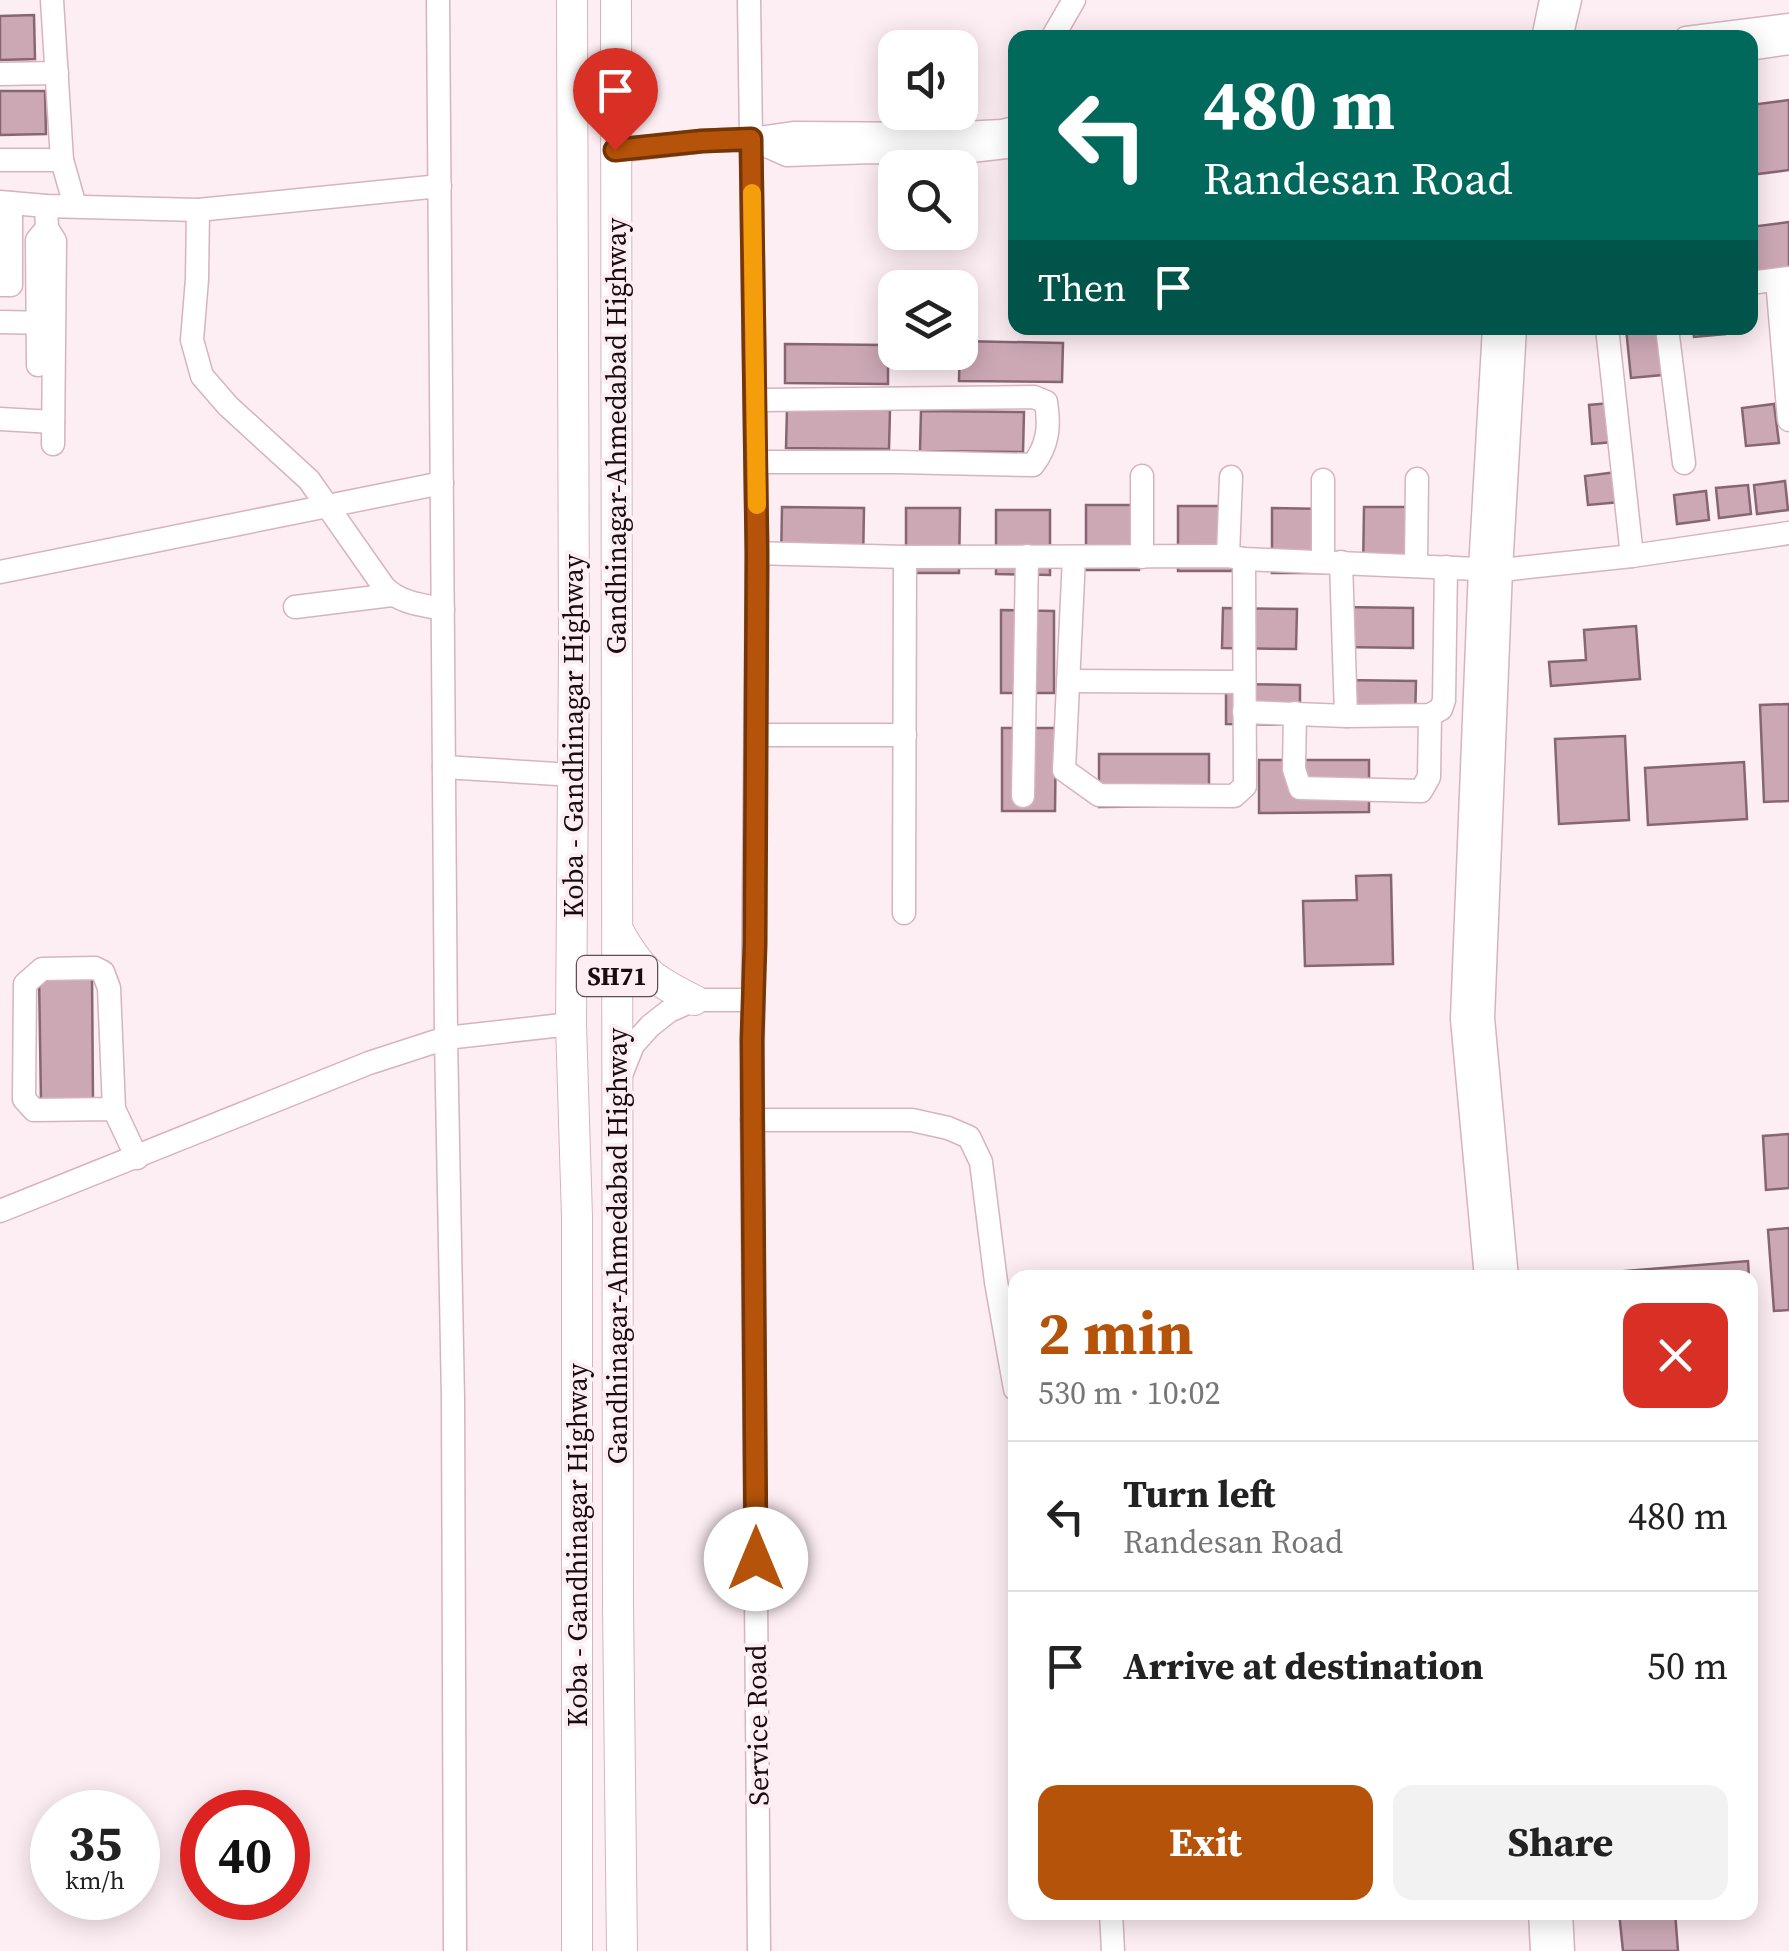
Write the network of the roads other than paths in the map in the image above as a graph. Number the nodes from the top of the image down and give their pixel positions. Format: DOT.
graph roads {
  1 [pos="52,0"];
  2 [pos="438,0"];
  3 [pos="572,0"];
  4 [pos="616,0"];
  5 [pos="748,0"];
  6 [pos="1074,0"];
  7 [pos="1551,0"];
  8 [pos="1570,0"];
  9 [pos="1789,25"];
  10 [pos="1057,30"];
  11 [pos="1545,30"];
  12 [pos="1563,30"];
  13 [pos="1749,30"];
  14 [pos="1789,43"];
  15 [pos="1758,48"];
  16 [pos="57,73"];
  17 [pos="0,74"];
  18 [pos="1008,130"];
  19 [pos="751,139"];
  20 [pos="1008,147"];
  21 [pos="615,150"];
  22 [pos="0,160"];
  23 [pos="62,160"];
  24 [pos="440,186"];
  25 [pos="5,202"];
  26 [pos="74,206"];
  27 [pos="198,210"];
  28 [pos="47,217"];
  29 [pos="1783,279"];
  30 [pos="1758,282"];
  31 [pos="0,285"];
  32 [pos="0,322"];
  33 [pos="46,323"];
  34 [pos="1494,335"];
  35 [pos="1514,335"];
  36 [pos="1608,335"];
  37 [pos="1669,335"];
  38 [pos="756,400"];
  39 [pos="0,419"];
  40 [pos="1789,420"];
  41 [pos="756,462"];
  42 [pos="1684,463"];
  43 [pos="1142,476"];
  44 [pos="1230,477"];
  45 [pos="1417,479"];
  46 [pos="1323,480"];
  47 [pos="442,483"];
  48 [pos="327,506"];
  49 [pos="1789,533"];
  50 [pos="757,553"];
  51 [pos="1027,556"];
  52 [pos="1632,556"];
  53 [pos="1074,557"];
  54 [pos="1142,557"];
  55 [pos="905,558"];
  56 [pos="1236,558"];
  57 [pos="1332,562"];
  58 [pos="1416,565"];
  59 [pos="1446,567"];
  60 [pos="1491,569"];
  61 [pos="0,572"];
  62 [pos="392,595"];
  63 [pos="295,607"];
  64 [pos="443,609"];
  65 [pos="1068,681"];
  66 [pos="1242,682"];
  67 [pos="1244,712"];
  68 [pos="1295,714"];
  69 [pos="1430,715"];
  70 [pos="1346,716"];
  71 [pos="905,735"];
  72 [pos="756,736"];
  73 [pos="444,767"];
  74 [pos="573,775"];
  75 [pos="1023,796"];
  76 [pos="904,912"];
  77 [pos="617,930"];
  78 [pos="694,1000"];
  79 [pos="752,1000"];
  80 [pos="571,1024"];
  81 [pos="446,1038"];
  82 [pos="617,1083"];
  83 [pos="114,1109"];
  84 [pos="752,1120"];
  85 [pos="137,1158"];
  86 [pos="0,1211"];
  87 [pos="1485,1270"];
  88 [pos="1506,1270"];
  89 [pos="1008,1350"];
  90 [pos="1111,1920"];
  91 [pos="1540,1920"];
  92 [pos="1561,1920"];
  93 [pos="454,1951"];
  94 [pos="577,1951"];
  95 [pos="622,1951"];
  96 [pos="759,1951"];
  97 [pos="1112,1951"];
  98 [pos="1542,1951"];
  99 [pos="1563,1951"];
  1 -- 16 [label="street"];
  2 -- 24 [label="street"];
  3 -- 74 [label="main road, Koba - Gandhinagar Highway / SH71"];
  4 -- 21 [label="main road, Gandhinagar-Ahmedabad Highway / SH71"];
  5 -- 19 [label="street, Service Road"];
  6 -- 10 [label="street"];
  7 -- 11 [label="street"];
  8 -- 12 [label="street"];
  9 -- 13 [label="street"];
  14 -- 15 [label="street"];
  16 -- 17 [label="street"];
  16 -- 23 [label="street"];
  18 -- 19 [label="street"];
  19 -- 20 [label="street"];
  19 -- 21 [label="street"];
  19 -- 38 [label="street, Service Road"];
  21 -- 77 [label="main road, Gandhinagar-Ahmedabad Highway / SH71"];
  22 -- 23 [label="street"];
  23 -- 26 [label="street"];
  24 -- 27 [label="street"];
  24 -- 47 [label="street"];
  25 -- 28 [label="street"];
  25 -- 31 [label="street"];
  26 -- 27 [label="street"];
  26 -- 28 [label="street"];
  27 -- 48 [label="street"];
  28 -- 33 [label="street"];
  29 -- 30 [label="street"];
  29 -- 40 [label="street"];
  32 -- 33 [label="street"];
  33 -- 39 [label="street"];
  34 -- 60 [label="street"];
  35 -- 60 [label="street"];
  36 -- 52 [label="street"];
  37 -- 42 [label="street"];
  38 -- 41 [label="street, Service Road"];
  38 -- 41 [label="street"];
  41 -- 50 [label="street, Service Road"];
  43 -- 54 [label="street"];
  44 -- 56 [label="street"];
  45 -- 58 [label="street"];
  46 -- 57 [label="street"];
  47 -- 48 [label="street"];
  47 -- 64 [label="street"];
  48 -- 61 [label="street"];
  48 -- 62 [label="street"];
  49 -- 52 [label="street"];
  50 -- 55 [label="street"];
  50 -- 72 [label="street, Service Road"];
  51 -- 53 [label="street"];
  51 -- 55 [label="street"];
  51 -- 75 [label="street"];
  52 -- 60 [label="street"];
  53 -- 54 [label="street"];
  53 -- 65 [label="street"];
  54 -- 56 [label="street"];
  55 -- 71 [label="street"];
  56 -- 57 [label="street"];
  56 -- 66 [label="street"];
  57 -- 58 [label="street"];
  57 -- 70 [label="street"];
  58 -- 59 [label="street"];
  59 -- 60 [label="street"];
  59 -- 69 [label="street"];
  60 -- 87 [label="street"];
  60 -- 88 [label="street"];
  62 -- 63 [label="street"];
  62 -- 64 [label="street"];
  64 -- 73 [label="street"];
  65 -- 66 [label="street"];
  65 -- 67 [label="street"];
  66 -- 67 [label="street"];
  67 -- 68 [label="street"];
  68 -- 69 [label="street"];
  68 -- 70 [label="street"];
  69 -- 70 [label="street"];
  71 -- 72 [label="street"];
  71 -- 76 [label="street"];
  72 -- 79 [label="street, Service Road"];
  73 -- 74 [label="street"];
  73 -- 81 [label="street"];
  74 -- 80 [label="main road, Koba - Gandhinagar Highway / SH71"];
  77 -- 78 [label="main road"];
  77 -- 82 [label="main road, Gandhinagar-Ahmedabad Highway / SH71"];
  78 -- 79 [label="street"];
  78 -- 82 [label="street"];
  79 -- 84 [label="street, Service Road"];
  80 -- 81 [label="street"];
  80 -- 94 [label="main road, Koba - Gandhinagar Highway / SH71"];
  81 -- 85 [label="street"];
  81 -- 93 [label="street"];
  82 -- 95 [label="main road, Gandhinagar-Ahmedabad Highway / SH71"];
  83 -- 83 [label="street"];
  83 -- 85 [label="street"];
  84 -- 89 [label="street"];
  84 -- 96 [label="street, Service Road"];
  85 -- 86 [label="street"];
  90 -- 97 [label="street"];
  91 -- 98 [label="street"];
  92 -- 99 [label="street"];
}
